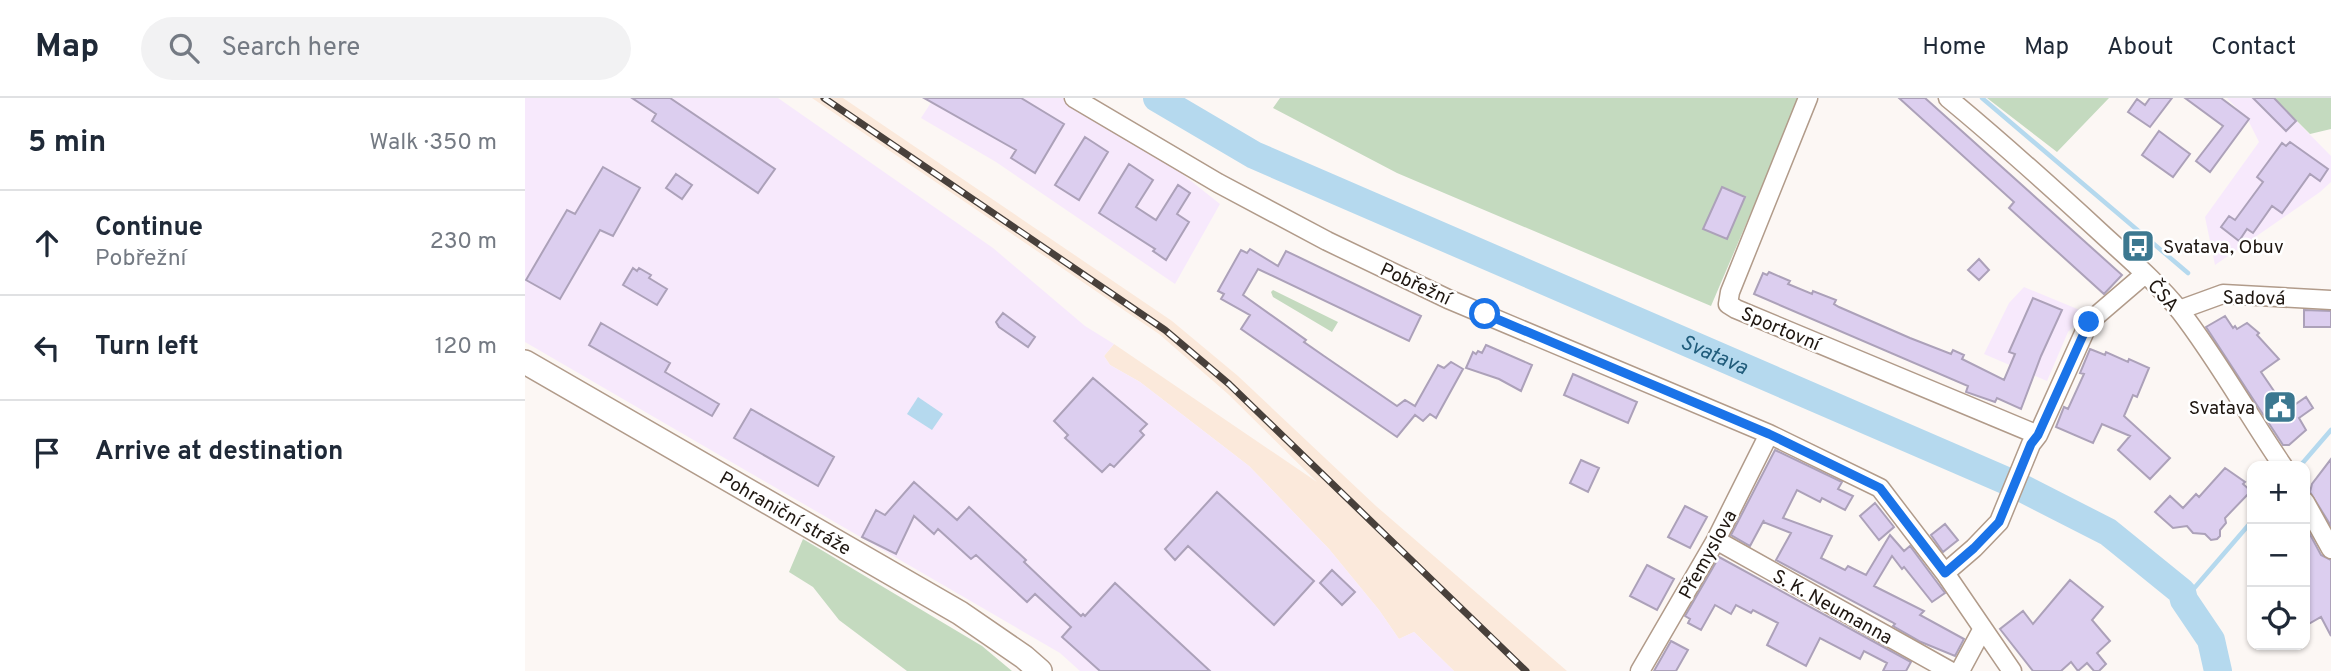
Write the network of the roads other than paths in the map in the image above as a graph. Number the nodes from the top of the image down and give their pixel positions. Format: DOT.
graph roads {
  1 [pos="1074,98"];
  2 [pos="1808,98"];
  3 [pos="1948,98"];
  4 [pos="2145,274"];
  5 [pos="2331,300"];
  6 [pos="2179,310"];
  7 [pos="525,362"];
  8 [pos="1769,434"];
  9 [pos="2034,440"];
  10 [pos="2279,461"];
  11 [pos="2310,511"];
  12 [pos="1716,540"];
  13 [pos="2331,550"];
  14 [pos="1945,573"];
  15 [pos="1982,630"];
  16 [pos="1040,671"];
  17 [pos="1640,671"];
  18 [pos="1950,671"];
  19 [pos="1960,671"];
  20 [pos="2011,671"];
  1 -- 8 [label="street, Pobřežní"];
  2 -- 9 [label="street, Sportovní"];
  3 -- 4 [label="street, ČSA"];
  4 -- 6 [label="street, ČSA"];
  4 -- 9 [label="street"];
  5 -- 6 [label="street, Sadová"];
  6 -- 10 [label="street, ČSA"];
  7 -- 16 [label="street, Pohraniční stráže"];
  8 -- 12 [label="street, Přemyslova"];
  8 -- 14 [label="street, Pobřežní"];
  9 -- 14 [label="street"];
  11 -- 13 [label="street"];
  12 -- 17 [label="street, Přemyslova"];
  12 -- 18 [label="street, S. K. Neumanna"];
  14 -- 15 [label="street, Pobřežní"];
  15 -- 19 [label="street"];
  15 -- 20 [label="street"];
}
